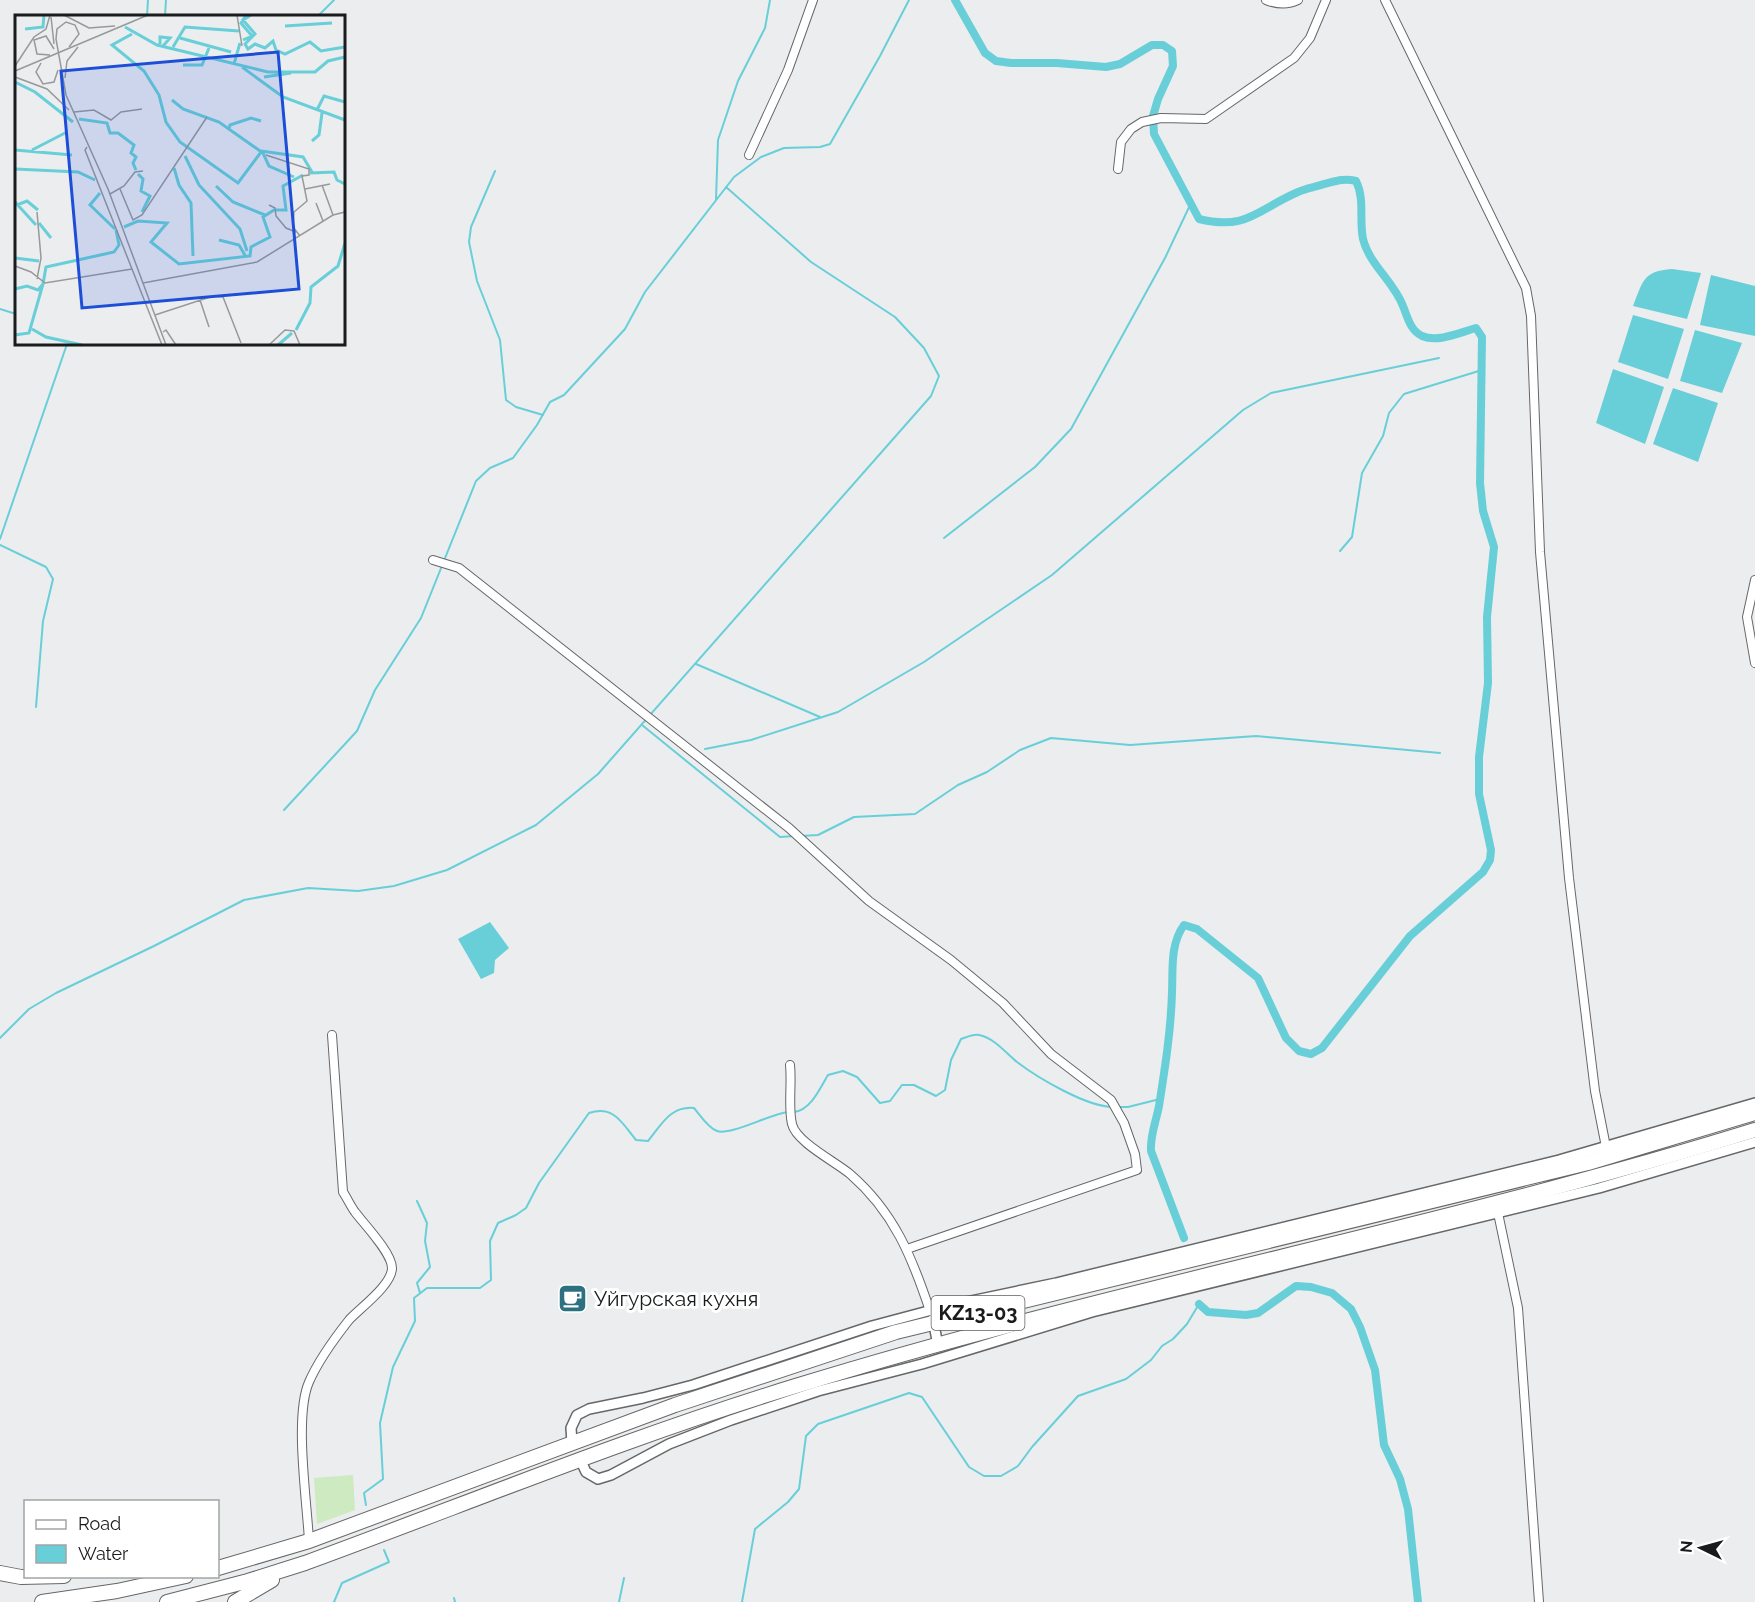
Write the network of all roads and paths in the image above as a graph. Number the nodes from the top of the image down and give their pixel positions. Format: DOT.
graph roads {
  1 [pos="813,0"];
  2 [pos="1266,0"];
  3 [pos="1298,0"];
  4 [pos="1326,0"];
  5 [pos="1385,0"];
  6 [pos="748,155"];
  7 [pos="1118,169"];
  8 [pos="433,560"];
  9 [pos="1755,580"];
  10 [pos="1755,663"];
  11 [pos="333,1035"];
  12 [pos="790,1065"];
  13 [pos="1755,1103"];
  14 [pos="1755,1113"];
  15 [pos="1755,1130"];
  16 [pos="1755,1143"];
  17 [pos="1606,1147"];
  18 [pos="1498,1213"];
  19 [pos="907,1248"];
  20 [pos="932,1317"];
  21 [pos="938,1346"];
  22 [pos="920,1358"];
  23 [pos="572,1443"];
  24 [pos="580,1459"];
  25 [pos="309,1541"];
  26 [pos="305,1563"];
  27 [pos="219,1568"];
  28 [pos="0,1573"];
  29 [pos="24,1577"];
  30 [pos="177,1578"];
  31 [pos="42,1602"];
  32 [pos="167,1602"];
  33 [pos="235,1602"];
  34 [pos="1539,1602"];
  1 -- 6 [label="street"];
  2 -- 3 [label="street"];
  4 -- 7 [label="street"];
  5 -- 17 [label="street"];
  8 -- 19 [label="street"];
  9 -- 10 [label="street"];
  11 -- 25 [label="street"];
  12 -- 19 [label="street"];
  13 -- 17 [label="street"];
  14 -- 20 [label="highway, KZ13-03"];
  15 -- 21 [label="highway, KZ13-03"];
  16 -- 18 [label="street"];
  17 -- 20 [label="street"];
  18 -- 22 [label="street"];
  18 -- 34 [label="street"];
  19 -- 20 [label="street"];
  20 -- 21 [label="street"];
  20 -- 23 [label="highway, KZ13-03"];
  20 -- 23 [label="street"];
  21 -- 22 [label="highway, KZ13-03"];
  22 -- 24 [label="highway, KZ13-03"];
  22 -- 24 [label="street"];
  23 -- 25 [label="highway, KZ13-03"];
  24 -- 26 [label="highway, KZ13-03"];
  25 -- 27 [label="highway, KZ13-03"];
  26 -- 32 [label="highway, KZ13-03"];
  26 -- 33 [label="highway"];
  28 -- 29 [label="highway"];
  30 -- 31 [label="highway"];
}
